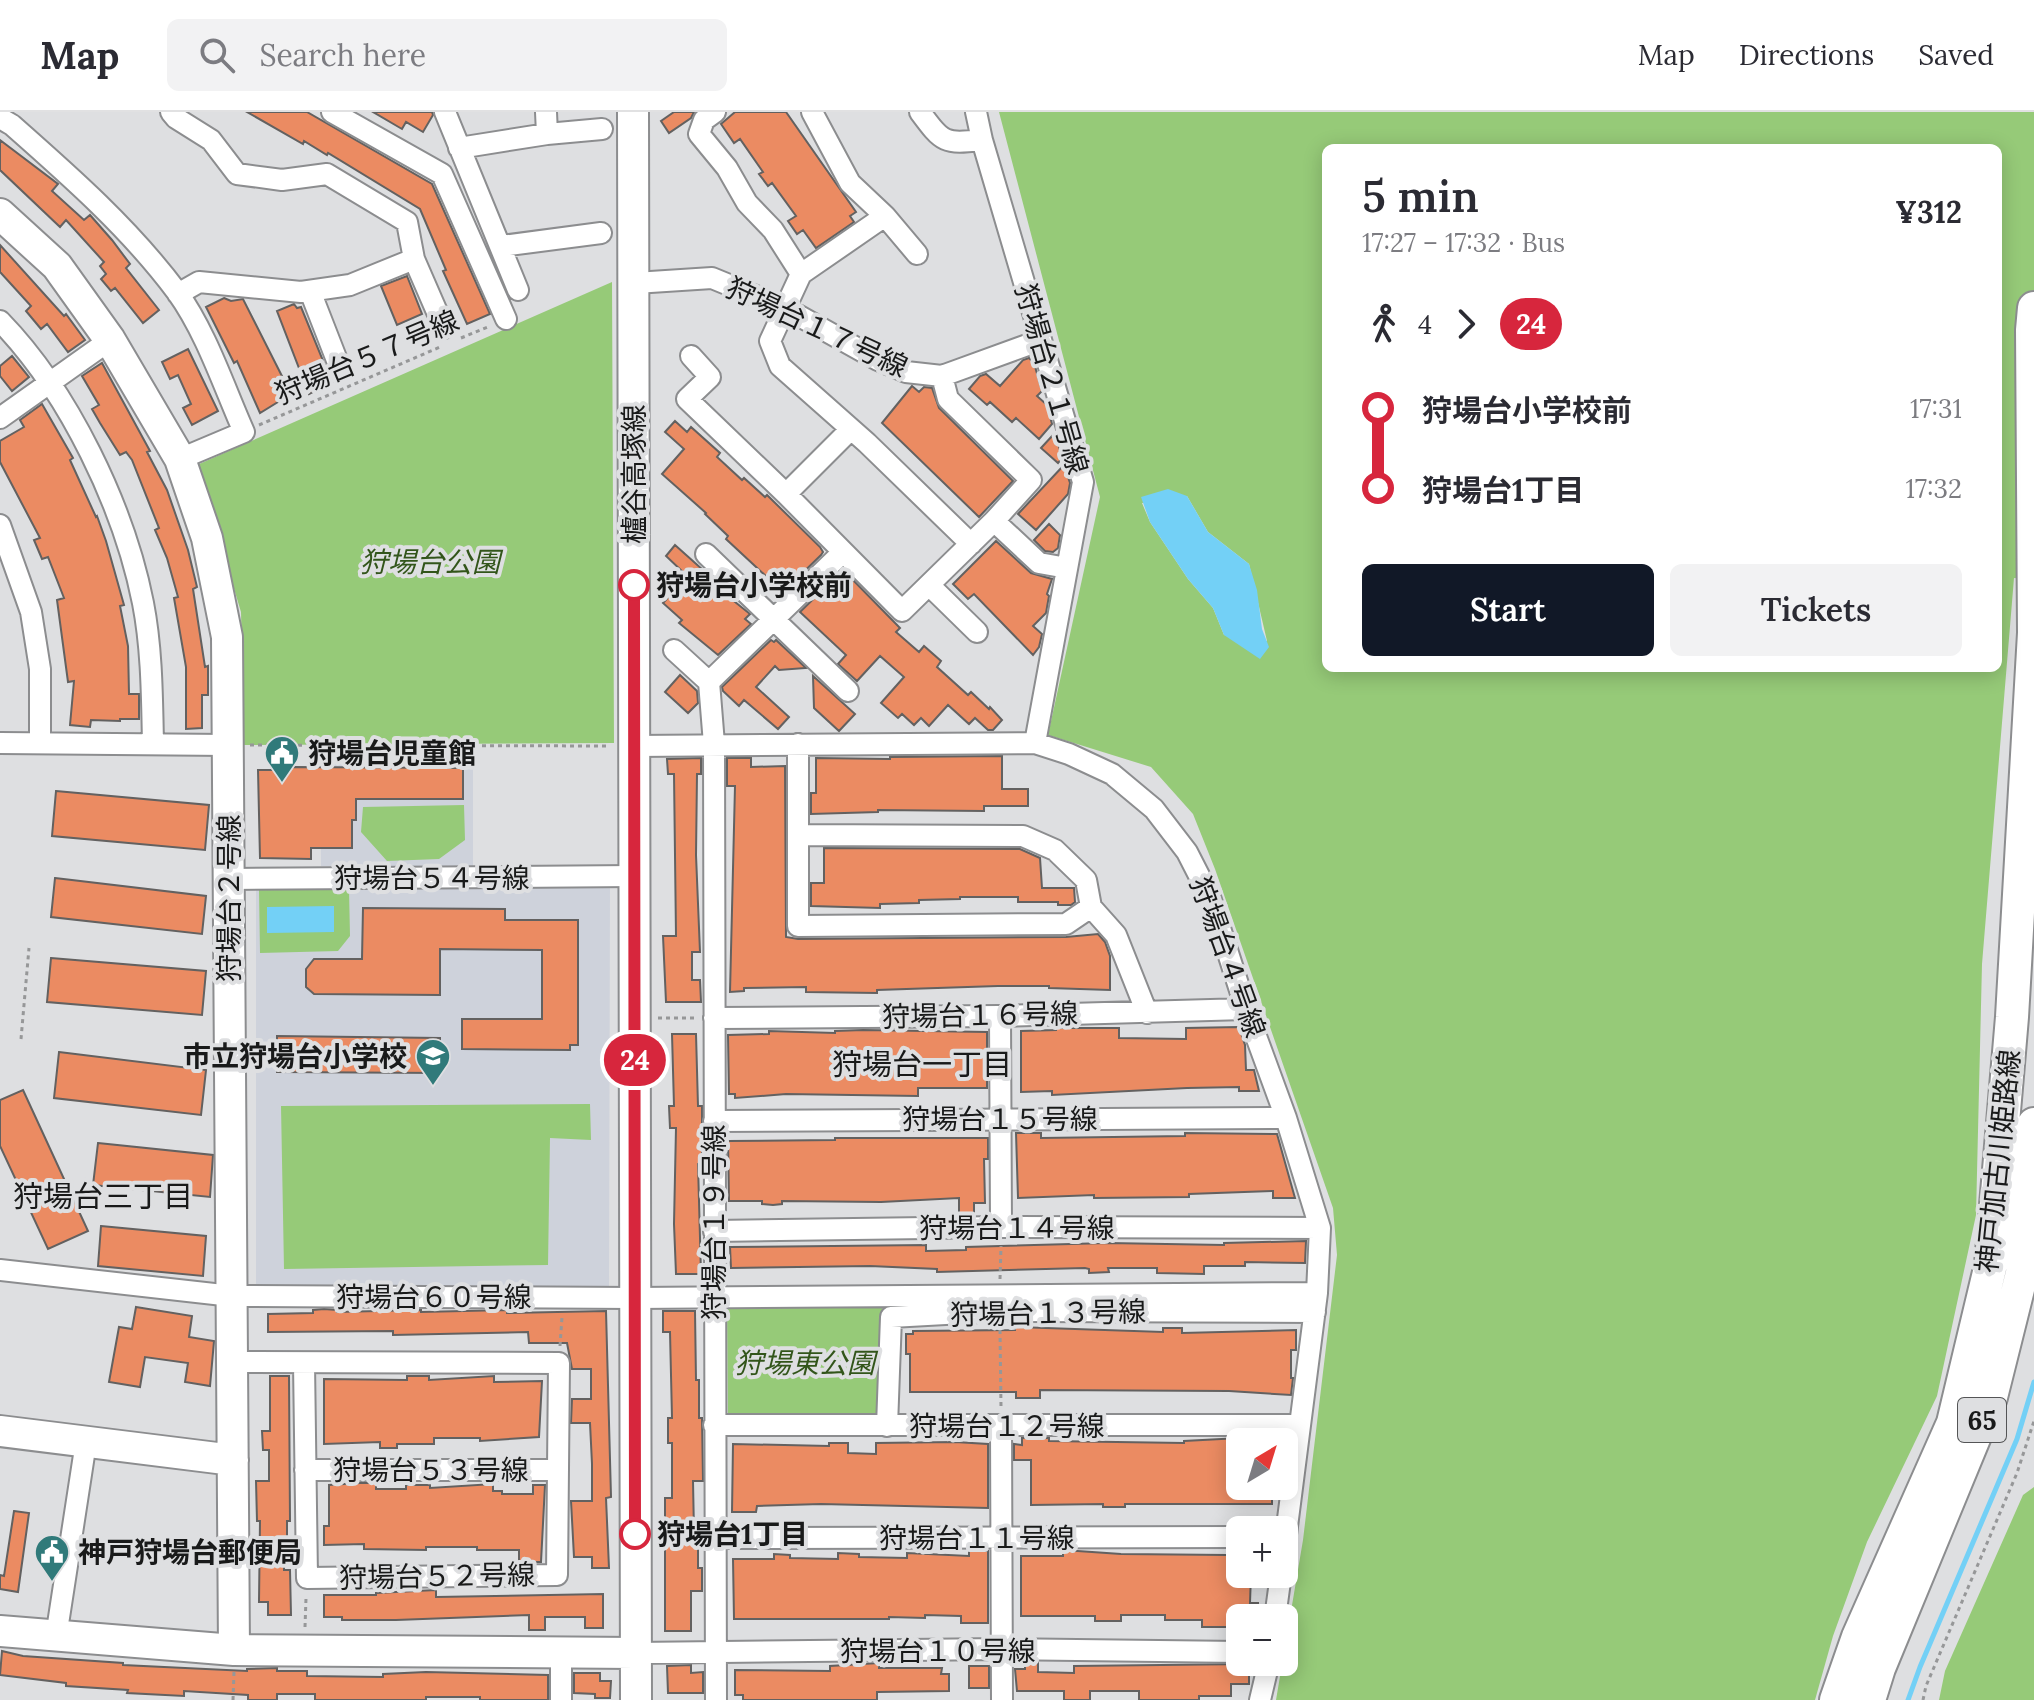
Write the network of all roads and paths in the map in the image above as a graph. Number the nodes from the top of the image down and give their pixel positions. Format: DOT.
graph roads {
  1 [pos="171,112"];
  2 [pos="332,112"];
  3 [pos="445,112"];
  4 [pos="546,112"];
  5 [pos="633,112"];
  6 [pos="715,112"];
  7 [pos="920,112"];
  8 [pos="976,112"];
  9 [pos="816,113"];
  10 [pos="11,118"];
  11 [pos="602,129"];
  12 [pos="547,134"];
  13 [pos="982,140"];
  14 [pos="459,148"];
  15 [pos="0,214"];
  16 [pos="885,216"];
  17 [pos="601,233"];
  18 [pos="502,246"];
  19 [pos="917,254"];
  20 [pos="414,259"];
  21 [pos="801,274"];
  22 [pos="635,283"];
  23 [pos="518,290"];
  24 [pos="310,291"];
  25 [pos="178,294"];
  26 [pos="785,308"];
  27 [pos="2034,308"];
  28 [pos="506,319"];
  29 [pos="0,321"];
  30 [pos="451,337"];
  31 [pos="110,340"];
  32 [pos="1041,340"];
  33 [pos="691,356"];
  34 [pos="340,368"];
  35 [pos="942,376"];
  36 [pos="49,384"];
  37 [pos="0,418"];
  38 [pos="850,430"];
  39 [pos="244,432"];
  40 [pos="180,459"];
  41 [pos="786,494"];
  42 [pos="994,521"];
  43 [pos="0,525"];
  44 [pos="971,544"];
  45 [pos="842,553"];
  46 [pos="706,554"];
  47 [pos="1067,568"];
  48 [pos="929,585"];
  49 [pos="773,620"];
  50 [pos="977,632"];
  51 [pos="674,650"];
  52 [pos="709,682"];
  53 [pos="848,691"];
  54 [pos="0,743"];
  55 [pos="40,743"];
  56 [pos="1035,743"];
  57 [pos="153,744"];
  58 [pos="714,744"];
  59 [pos="798,744"];
  60 [pos="228,745"];
  61 [pos="634,746"];
  62 [pos="798,835"];
  63 [pos="635,876"];
  64 [pos="229,879"];
  65 [pos="1091,907"];
  66 [pos="29,948"];
  67 [pos="1246,1009"];
  68 [pos="1147,1013"];
  69 [pos="1000,1016"];
  70 [pos="635,1018"];
  71 [pos="714,1018"];
  72 [pos="21,1039"];
  73 [pos="1286,1118"];
  74 [pos="1001,1119"];
  75 [pos="714,1121"];
  76 [pos="2034,1124"];
  77 [pos="1001,1227"];
  78 [pos="1320,1228"];
  79 [pos="714,1231"];
  80 [pos="0,1270"];
  81 [pos="232,1296"];
  82 [pos="563,1297"];
  83 [pos="714,1297"];
  84 [pos="635,1298"];
  85 [pos="1000,1302"];
  86 [pos="1316,1303"];
  87 [pos="232,1362"];
  88 [pos="304,1363"];
  89 [pos="559,1363"];
  90 [pos="2034,1421"];
  91 [pos="714,1425"];
  92 [pos="1300,1425"];
  93 [pos="887,1426"];
  94 [pos="1001,1427"];
  95 [pos="0,1431"];
  96 [pos="86,1442"];
  97 [pos="233,1460"];
  98 [pos="305,1470"];
  99 [pos="558,1470"];
  100 [pos="1288,1516"];
  101 [pos="1226,1537"];
  102 [pos="715,1538"];
  103 [pos="1002,1539"];
  104 [pos="307,1578"];
  105 [pos="0,1631"];
  106 [pos="56,1637"];
  107 [pos="1002,1649"];
  108 [pos="234,1650"];
  109 [pos="305,1651"];
  110 [pos="561,1652"];
  111 [pos="715,1652"];
  112 [pos="1226,1652"];
  113 [pos="635,1653"];
  114 [pos="1266,1676"];
  115 [pos="561,1700"];
  116 [pos="636,1700"];
  117 [pos="716,1700"];
  118 [pos="1002,1700"];
  119 [pos="1260,1700"];
  120 [pos="1836,1700"];
  121 [pos="1869,1700"];
  122 [pos="1923,1700"];
  1 -- 20 [label="street"];
  2 -- 28 [label="street"];
  3 -- 14 [label="street"];
  4 -- 12 [label="street"];
  5 -- 22 [label="street, 櫨谷高塚線"];
  6 -- 21 [label="street"];
  7 -- 13 [label="street"];
  8 -- 13 [label="street, 狩場台２１号線"];
  9 -- 16 [label="street"];
  10 -- 25 [label="street"];
  11 -- 12 [label="street"];
  12 -- 14 [label="street"];
  13 -- 32 [label="street, 狩場台２１号線"];
  14 -- 18 [label="street"];
  15 -- 31 [label="street, 狩場台２号線"];
  16 -- 19 [label="street"];
  16 -- 21 [label="street"];
  17 -- 18 [label="street"];
  18 -- 23 [label="street"];
  20 -- 24 [label="street"];
  20 -- 30 [label="street"];
  21 -- 26 [label="street"];
  22 -- 26 [label="street, 狩場台１７号線"];
  22 -- 61 [label="street, 櫨谷高塚線"];
  24 -- 25 [label="street"];
  24 -- 34 [label="street"];
  25 -- 39 [label="street"];
  26 -- 35 [label="street, 狩場台１７号線"];
  26 -- 38 [label="street"];
  27 -- 120 [label="main road, 神戸加古川姫路線 / 65"];
  28 -- 30 [label="path, 狩場台５７号線"];
  29 -- 36 [label="street"];
  30 -- 39 [label="path, 狩場台５７号線"];
  31 -- 36 [label="street"];
  31 -- 40 [label="street, 狩場台２号線"];
  32 -- 35 [label="street, 狩場台１７号線"];
  32 -- 47 [label="street, 狩場台２１号線"];
  33 -- 41 [label="street"];
  35 -- 42 [label="street"];
  36 -- 37 [label="street"];
  36 -- 57 [label="street"];
  38 -- 41 [label="street"];
  38 -- 44 [label="street"];
  39 -- 40 [label="street"];
  40 -- 60 [label="street, 狩場台２号線"];
  41 -- 45 [label="street"];
  42 -- 44 [label="street"];
  42 -- 47 [label="street"];
  43 -- 55 [label="street"];
  44 -- 48 [label="street"];
  45 -- 48 [label="street"];
  45 -- 49 [label="street"];
  46 -- 49 [label="street"];
  47 -- 56 [label="street, 狩場台２１号線"];
  48 -- 50 [label="street"];
  49 -- 52 [label="street"];
  49 -- 53 [label="street"];
  51 -- 52 [label="street"];
  52 -- 58 [label="street, 狩場台１９号線"];
  54 -- 55 [label="street"];
  55 -- 57 [label="street"];
  56 -- 59 [label="street, 狩場台４号線"];
  56 -- 67 [label="street, 狩場台４号線"];
  57 -- 60 [label="street"];
  58 -- 59 [label="street, 狩場台４号線"];
  58 -- 61 [label="street, 狩場台４号線"];
  58 -- 71 [label="street, 狩場台１９号線"];
  59 -- 62 [label="street"];
  60 -- 61 [label="path"];
  60 -- 64 [label="street, 狩場台２号線"];
  61 -- 63 [label="street, 櫨谷高塚線"];
  62 -- 65 [label="street"];
  62 -- 65 [label="street"];
  63 -- 64 [label="street, 狩場台５４号線"];
  63 -- 70 [label="street, 櫨谷高塚線"];
  64 -- 81 [label="street, 狩場台２号線"];
  65 -- 68 [label="street"];
  66 -- 72 [label="path"];
  67 -- 68 [label="street, 狩場台１６号線"];
  67 -- 73 [label="street, 狩場台４号線"];
  68 -- 69 [label="street, 狩場台１６号線"];
  69 -- 71 [label="street, 狩場台１６号線"];
  69 -- 74 [label="street"];
  70 -- 71 [label="path"];
  70 -- 84 [label="street, 櫨谷高塚線"];
  71 -- 75 [label="street, 狩場台１９号線"];
  73 -- 74 [label="street, 狩場台１５号線"];
  73 -- 78 [label="street, 狩場台４号線"];
  74 -- 75 [label="street, 狩場台１５号線"];
  74 -- 77 [label="street"];
  75 -- 79 [label="street, 狩場台１９号線"];
  76 -- 121 [label="main road, 神戸加古川姫路線 / 65"];
  77 -- 78 [label="street, 狩場台１４号線"];
  77 -- 79 [label="street, 狩場台１４号線"];
  77 -- 85 [label="path"];
  78 -- 86 [label="street, 狩場台４号線"];
  79 -- 83 [label="street, 狩場台１９号線"];
  80 -- 81 [label="street, 狩場台６０号線"];
  81 -- 82 [label="street, 狩場台６０号線"];
  81 -- 87 [label="street, 狩場台２号線"];
  82 -- 84 [label="street, 狩場台６０号線"];
  82 -- 89 [label="path"];
  83 -- 84 [label="street, 狩場台６０号線"];
  83 -- 85 [label="street, 狩場台６０号線"];
  83 -- 91 [label="street, 狩場台１９号線"];
  84 -- 113 [label="street, 櫨谷高塚線"];
  85 -- 86 [label="street, 狩場台１３号線"];
  85 -- 93 [label="street, 狩場台１３号線"];
  85 -- 94 [label="path"];
  86 -- 92 [label="street, 狩場台４号線"];
  87 -- 88 [label="street"];
  87 -- 97 [label="street, 狩場台２号線"];
  88 -- 89 [label="street"];
  88 -- 98 [label="street, 狩場台５２号線"];
  89 -- 99 [label="street, 狩場台５２号線"];
  90 -- 122 [label="path"];
  91 -- 93 [label="street, 狩場台１２号線"];
  91 -- 102 [label="street, 狩場台１９号線"];
  92 -- 94 [label="street, 狩場台１２号線"];
  92 -- 100 [label="street, 狩場台４号線"];
  93 -- 94 [label="street, 狩場台１２号線"];
  94 -- 103 [label="street"];
  95 -- 96 [label="street"];
  96 -- 97 [label="street"];
  96 -- 106 [label="street"];
  97 -- 108 [label="street, 狩場台２号線"];
  98 -- 99 [label="street, 狩場台５３号線"];
  98 -- 104 [label="street, 狩場台５２号線"];
  99 -- 104 [label="street, 狩場台５２号線"];
  101 -- 103 [label="street, 狩場台１１号線"];
  102 -- 103 [label="street, 狩場台１１号線"];
  102 -- 111 [label="street, 狩場台１９号線"];
  103 -- 107 [label="street"];
  104 -- 109 [label="path"];
  105 -- 106 [label="street"];
  106 -- 108 [label="street"];
  107 -- 111 [label="street, 狩場台１０号線"];
  107 -- 112 [label="street, 狩場台１０号線"];
  107 -- 118 [label="street"];
  108 -- 109 [label="street"];
  109 -- 110 [label="street"];
  110 -- 113 [label="street"];
  110 -- 115 [label="street"];
  111 -- 113 [label="street, 狩場台１０号線"];
  111 -- 117 [label="street, 狩場台１９号線"];
  113 -- 116 [label="street, 櫨谷高塚線"];
  114 -- 119 [label="street"];
}
